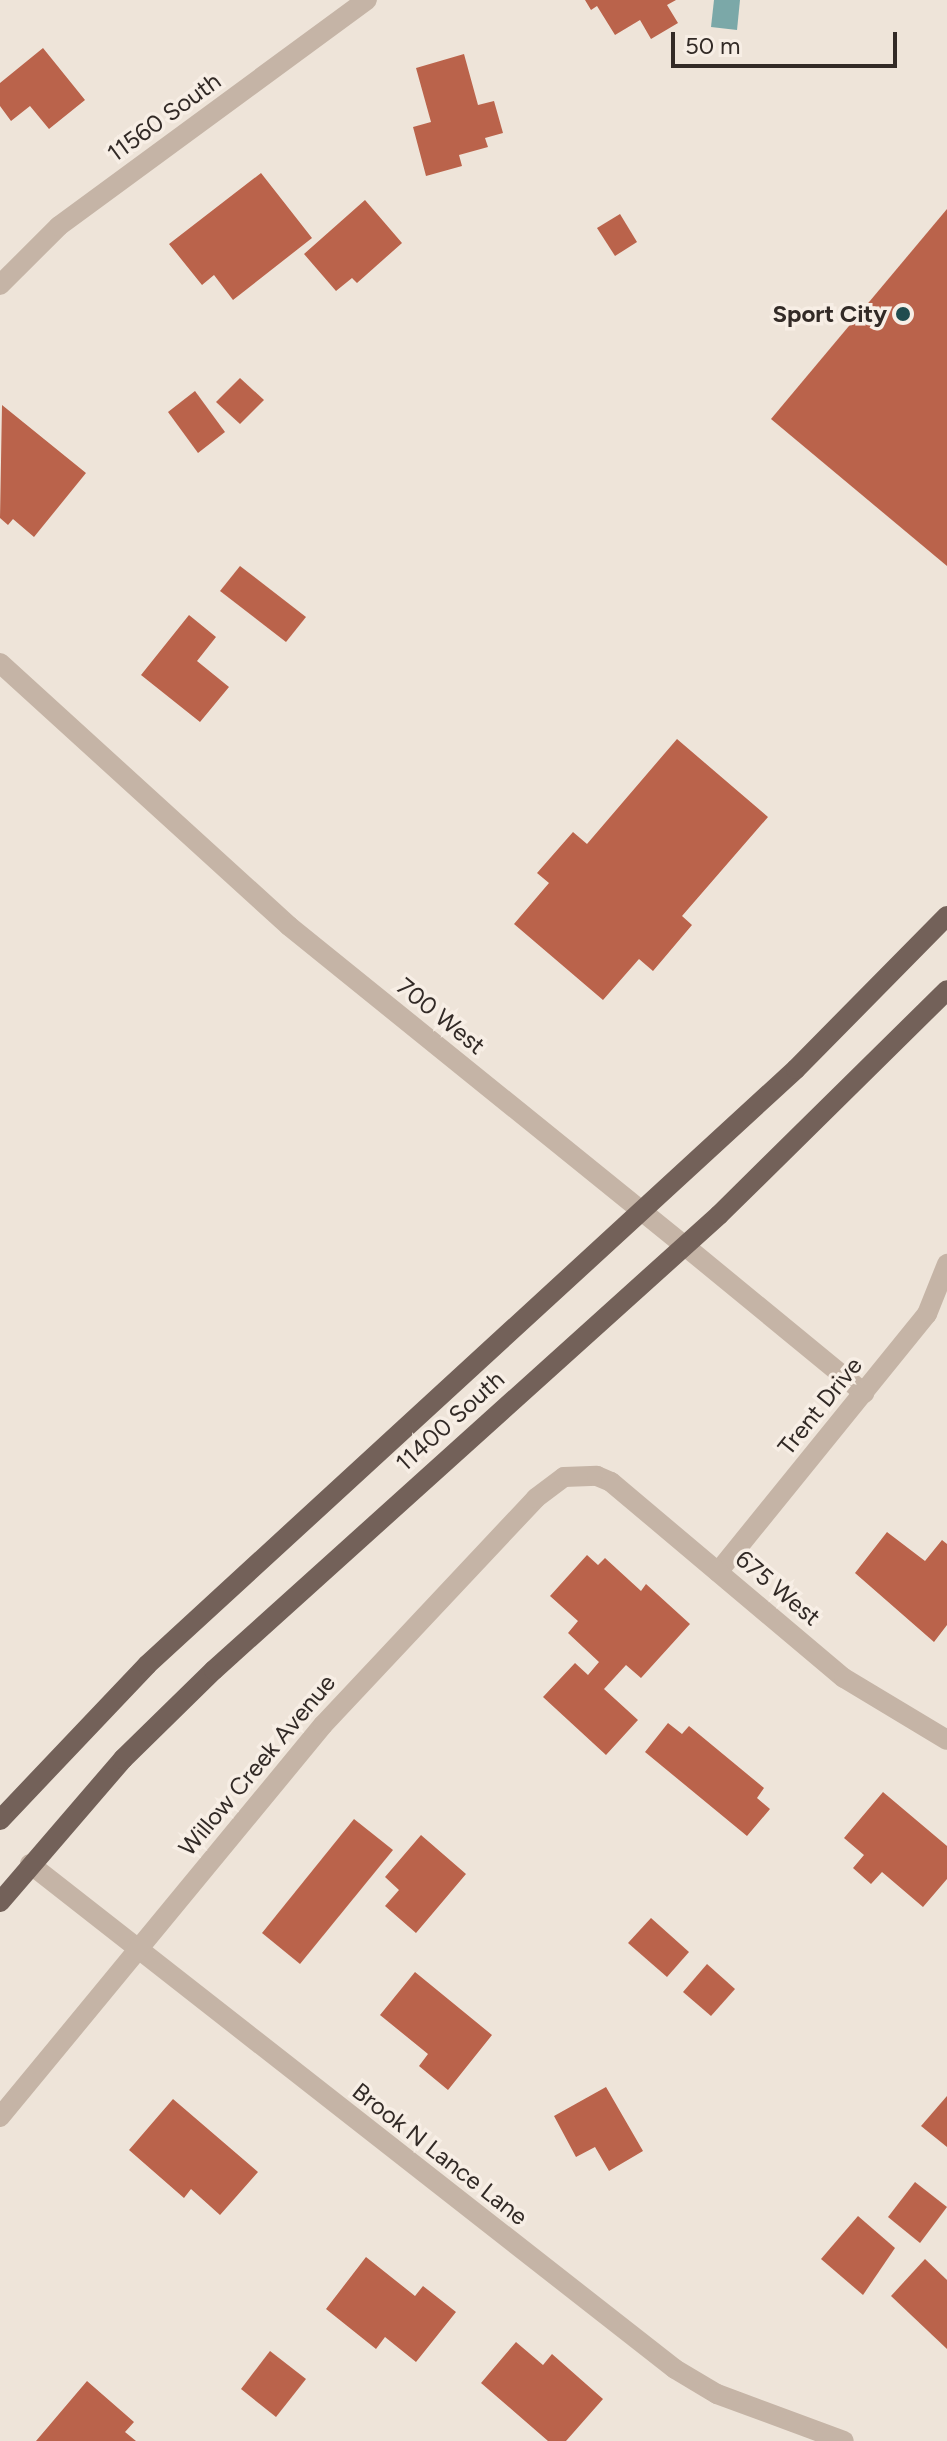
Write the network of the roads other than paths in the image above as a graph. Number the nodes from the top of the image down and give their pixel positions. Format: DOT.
graph roads {
  1 [pos="367,0"];
  2 [pos="0,285"];
  3 [pos="0,663"];
  4 [pos="947,916"];
  5 [pos="947,990"];
  6 [pos="640,1210"];
  7 [pos="685,1246"];
  8 [pos="947,1264"];
  9 [pos="864,1393"];
  10 [pos="580,1475"];
  11 [pos="718,1572"];
  12 [pos="947,1740"];
  13 [pos="0,1820"];
  14 [pos="30,1864"];
  15 [pos="0,1902"];
  16 [pos="137,1950"];
  17 [pos="0,2117"];
  18 [pos="844,2441"];
  1 -- 2 [label="street, 11560 South"];
  3 -- 6 [label="street, 700 West"];
  4 -- 6 [label="main road, 11400 South"];
  5 -- 7 [label="main road, 11400 South"];
  6 -- 7 [label="street, 700 West"];
  6 -- 13 [label="main road, 11400 South"];
  7 -- 9 [label="street, 700 West"];
  7 -- 14 [label="main road, 11400 South"];
  8 -- 9 [label="street, Trent Drive"];
  9 -- 11 [label="street, Trent Drive"];
  10 -- 11 [label="street, 675 West"];
  10 -- 16 [label="street, Willow Creek Avenue"];
  11 -- 12 [label="street, 675 West"];
  14 -- 15 [label="main road, 11400 South"];
  14 -- 16 [label="street, Brook N Lance Lane"];
  16 -- 17 [label="street, Willow Creek Avenue"];
  16 -- 18 [label="street, Brook N Lance Lane"];
}
